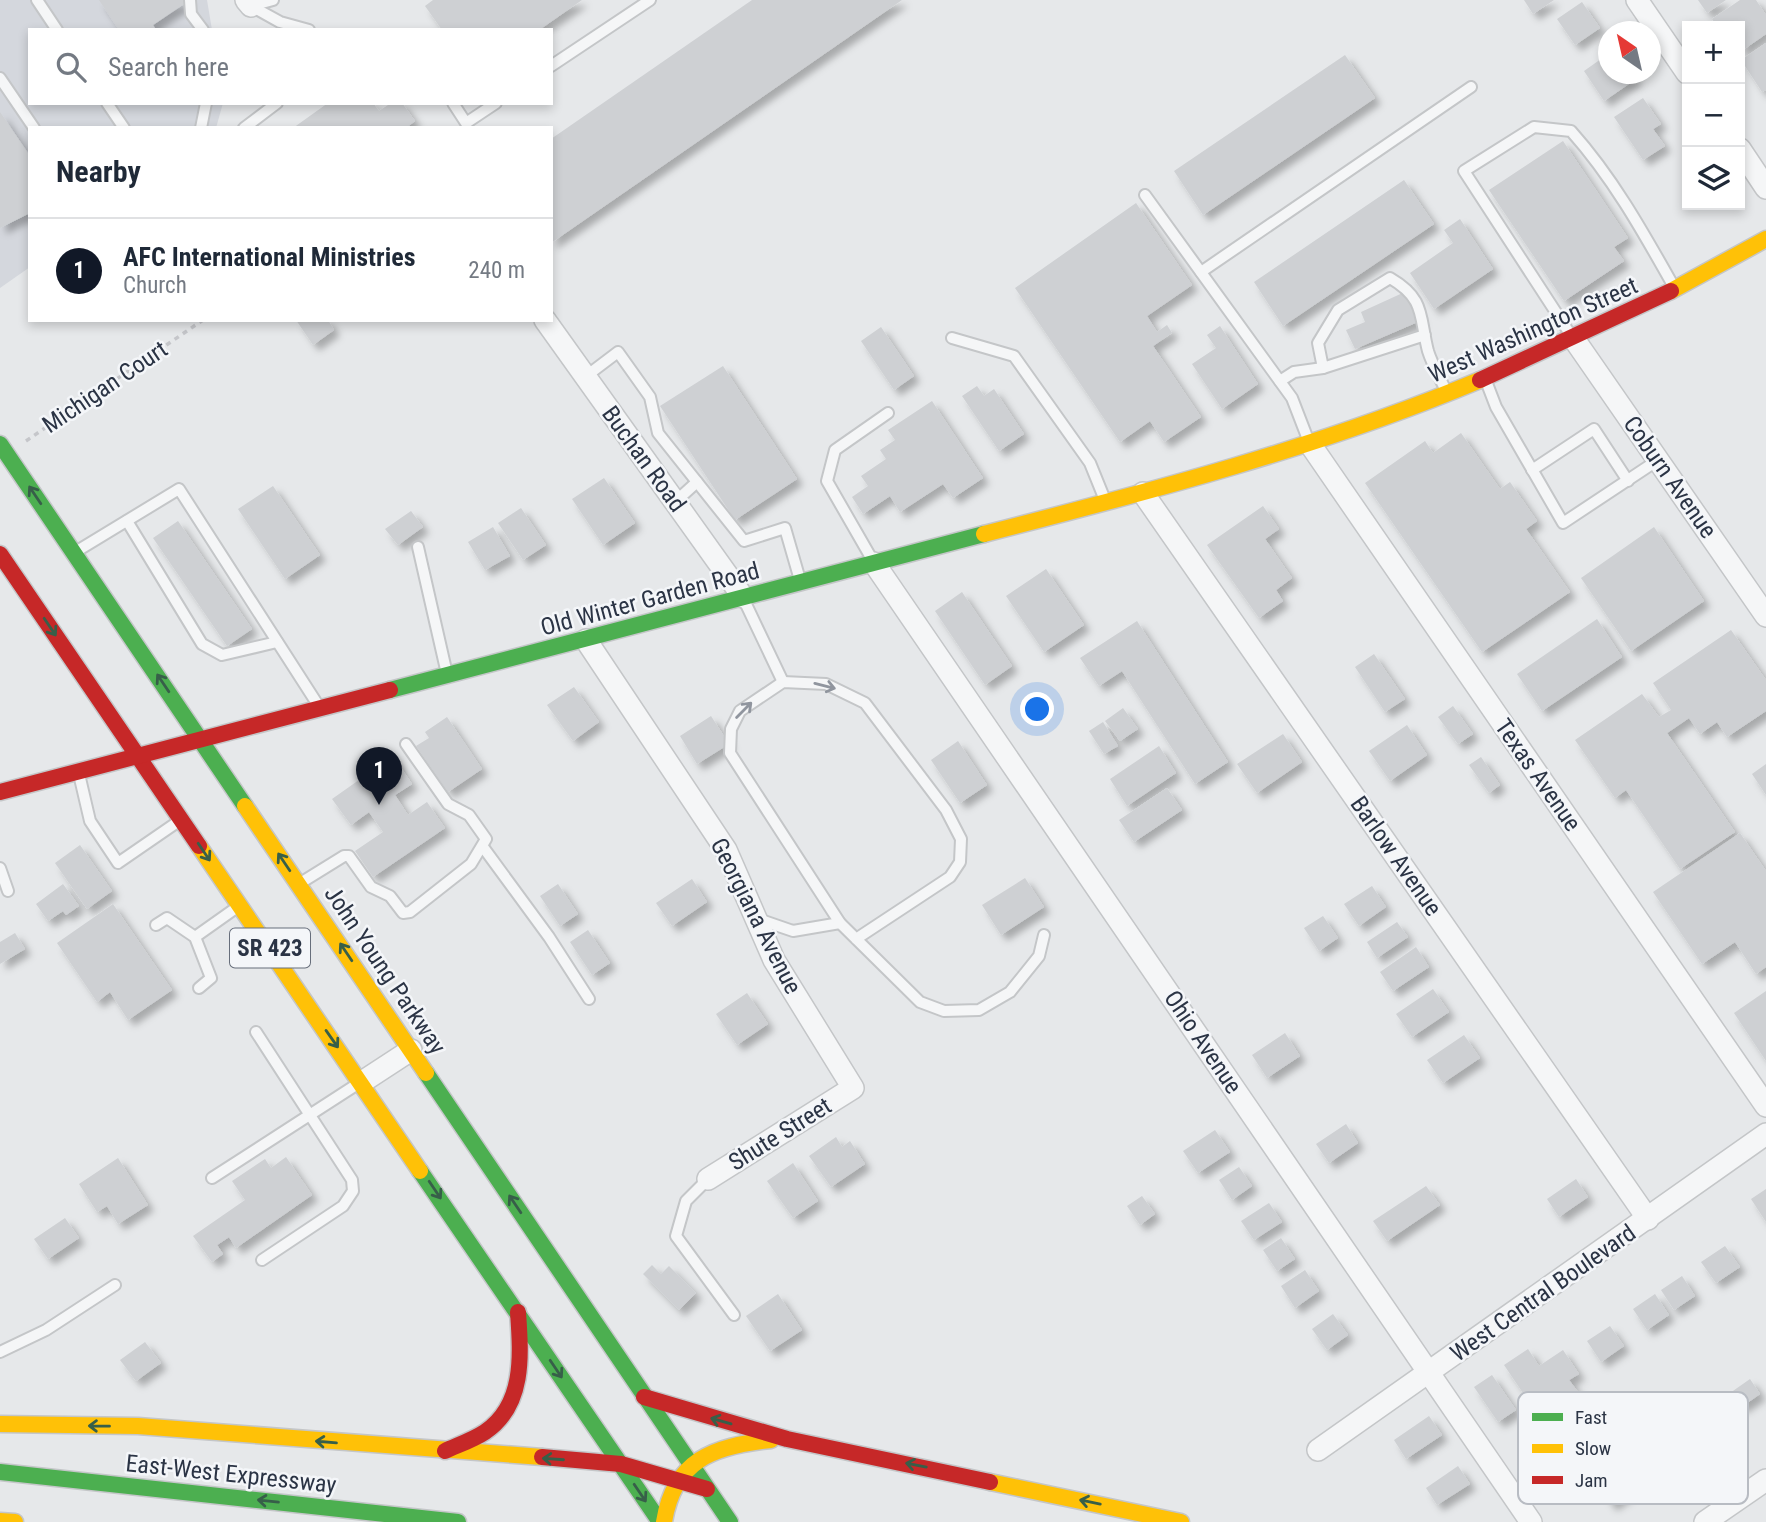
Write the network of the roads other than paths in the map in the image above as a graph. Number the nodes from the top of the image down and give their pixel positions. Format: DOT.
graph roads {
  1 [pos="37,0"];
  2 [pos="190,0"];
  3 [pos="273,0"];
  4 [pos="650,0"];
  5 [pos="1637,0"];
  6 [pos="248,3"];
  7 [pos="56,28"];
  8 [pos="202,28"];
  9 [pos="302,28"];
  10 [pos="553,65"];
  11 [pos="1682,66"];
  12 [pos="0,78"];
  13 [pos="1471,87"];
  14 [pos="108,105"];
  15 [pos="206,105"];
  16 [pos="274,105"];
  17 [pos="454,105"];
  18 [pos="493,105"];
  19 [pos="33,126"];
  20 [pos="123,126"];
  21 [pos="201,126"];
  22 [pos="247,126"];
  23 [pos="1745,156"];
  24 [pos="1766,188"];
  25 [pos="1145,195"];
  26 [pos="1766,239"];
  27 [pos="1201,272"];
  28 [pos="1675,290"];
  29 [pos="546,322"];
  30 [pos="1425,335"];
  31 [pos="953,338"];
  32 [pos="1574,339"];
  33 [pos="1323,368"];
  34 [pos="585,377"];
  35 [pos="1485,378"];
  36 [pos="1280,382"];
  37 [pos="1447,393"];
  38 [pos="888,413"];
  39 [pos="1310,444"];
  40 [pos="3,449"];
  41 [pos="1658,460"];
  42 [pos="1532,470"];
  43 [pos="1628,481"];
  44 [pos="697,482"];
  45 [pos="1143,493"];
  46 [pos="675,502"];
  47 [pos="1106,503"];
  48 [pos="127,521"];
  49 [pos="418,547"];
  50 [pos="74,553"];
  51 [pos="0,554"];
  52 [pos="874,563"];
  53 [pos="801,582"];
  54 [pos="743,597"];
  55 [pos="1766,616"];
  56 [pos="586,640"];
  57 [pos="277,642"];
  58 [pos="448,676"];
  59 [pos="783,682"];
  60 [pos="321,709"];
  61 [pos="201,739"];
  62 [pos="407,744"];
  63 [pos="137,755"];
  64 [pos="79,771"];
  65 [pos="0,792"];
  66 [pos="181,819"];
  67 [pos="483,847"];
  68 [pos="0,868"];
  69 [pos="299,884"];
  70 [pos="9,891"];
  71 [pos="240,905"];
  72 [pos="755,918"];
  73 [pos="840,923"];
  74 [pos="156,925"];
  75 [pos="1044,935"];
  76 [pos="195,937"];
  77 [pos="856,939"];
  78 [pos="200,988"];
  79 [pos="589,999"];
  80 [pos="256,1032"];
  81 [pos="411,1049"];
  82 [pos="362,1082"];
  83 [pos="853,1088"];
  84 [pos="1766,1106"];
  85 [pos="310,1115"];
  86 [pos="1766,1134"];
  87 [pos="212,1178"];
  88 [pos="708,1180"];
  89 [pos="1648,1219"];
  90 [pos="262,1260"];
  91 [pos="115,1285"];
  92 [pos="518,1312"];
  93 [pos="734,1315"];
  94 [pos="0,1352"];
  95 [pos="1430,1373"];
  96 [pos="644,1397"];
  97 [pos="0,1424"];
  98 [pos="787,1439"];
  99 [pos="1318,1450"];
  100 [pos="445,1451"];
  101 [pos="621,1464"];
  102 [pos="690,1465"];
  103 [pos="0,1472"];
  104 [pos="1766,1480"];
  105 [pos="676,1481"];
  106 [pos="707,1489"];
  107 [pos="1748,1492"];
  108 [pos="1518,1503"];
  109 [pos="1519,1504"];
  110 [pos="1731,1504"];
  111 [pos="0,1521"];
  112 [pos="15,1522"];
  113 [pos="458,1522"];
  114 [pos="662,1522"];
  115 [pos="730,1522"];
  116 [pos="1181,1522"];
  117 [pos="1531,1522"];
  118 [pos="1705,1522"];
  1 -- 7 [label="lane"];
  2 -- 8 [label="lane"];
  3 -- 6 [label="lane"];
  4 -- 10 [label="lane"];
  5 -- 11 [label="street"];
  6 -- 9 [label="lane"];
  12 -- 19 [label="lane"];
  13 -- 27 [label="lane"];
  14 -- 20 [label="lane"];
  15 -- 21 [label="lane"];
  16 -- 22 [label="lane"];
  17 -- 18 [label="lane"];
  23 -- 24 [label="street"];
  25 -- 27 [label="lane"];
  26 -- 28 [label="main road, West Washington Street"];
  27 -- 36 [label="lane"];
  28 -- 32 [label="main road, West Washington Street"];
  28 -- 32 [label="lane"];
  29 -- 34 [label="street, Buchan Road"];
  30 -- 33 [label="lane"];
  30 -- 33 [label="lane"];
  30 -- 37 [label="lane"];
  31 -- 47 [label="lane"];
  32 -- 35 [label="main road, West Washington Street"];
  32 -- 41 [label="street, Coburn Avenue"];
  33 -- 36 [label="lane"];
  34 -- 44 [label="lane"];
  34 -- 46 [label="street, Buchan Road"];
  35 -- 37 [label="main road, West Washington Street"];
  35 -- 42 [label="lane"];
  36 -- 39 [label="lane"];
  37 -- 39 [label="main road, West Washington Street"];
  38 -- 52 [label="lane"];
  39 -- 45 [label="main road, Old Winter Garden Road"];
  39 -- 84 [label="street, Texas Avenue"];
  50 -- 40 [label="main road, John Young Parkway / SR 423, one-way"];
  41 -- 43 [label="lane"];
  41 -- 55 [label="street, Coburn Avenue"];
  42 -- 43 [label="lane"];
  42 -- 43 [label="lane"];
  44 -- 46 [label="lane"];
  44 -- 53 [label="lane"];
  45 -- 47 [label="main road, Old Winter Garden Road"];
  45 -- 89 [label="street, Barlow Avenue"];
  46 -- 54 [label="street, Buchan Road"];
  47 -- 52 [label="main road, Old Winter Garden Road"];
  48 -- 50 [label="lane"];
  48 -- 57 [label="lane"];
  48 -- 57 [label="lane"];
  49 -- 58 [label="lane"];
  61 -- 50 [label="main road, John Young Parkway / SR 423, one-way"];
  51 -- 63 [label="main road, SR 423, one-way"];
  52 -- 53 [label="main road, Old Winter Garden Road"];
  52 -- 95 [label="street, Ohio Avenue"];
  53 -- 54 [label="main road, Old Winter Garden Road"];
  54 -- 56 [label="main road, Old Winter Garden Road"];
  54 -- 59 [label="lane"];
  56 -- 58 [label="main road, Old Winter Garden Road"];
  56 -- 72 [label="street, Georgiana Avenue"];
  57 -- 60 [label="lane"];
  58 -- 60 [label="main road, Old Winter Garden Road"];
  73 -- 59 [label="lane, one-way"];
  59 -- 77 [label="lane, one-way"];
  60 -- 61 [label="main road, Old Winter Garden Road"];
  61 -- 63 [label="main road, Old Winter Garden Road"];
  69 -- 61 [label="main road, John Young Parkway / SR 423, one-way"];
  62 -- 67 [label="lane"];
  63 -- 64 [label="main road, Old Winter Garden Road"];
  63 -- 66 [label="main road, SR 423"];
  64 -- 65 [label="main road, Old Winter Garden Road"];
  64 -- 66 [label="lane"];
  66 -- 71 [label="main road, SR 423, one-way"];
  67 -- 69 [label="lane"];
  67 -- 79 [label="lane"];
  68 -- 70 [label="lane"];
  81 -- 69 [label="main road, John Young Parkway / SR 423, one-way"];
  71 -- 76 [label="lane"];
  71 -- 82 [label="main road, SR 423, one-way"];
  72 -- 73 [label="lane"];
  72 -- 83 [label="street, Georgiana Avenue"];
  73 -- 77 [label="lane"];
  74 -- 76 [label="lane"];
  75 -- 77 [label="lane"];
  76 -- 78 [label="lane"];
  80 -- 85 [label="lane"];
  81 -- 82 [label="street"];
  96 -- 81 [label="main road, John Young Parkway / SR 423, one-way"];
  82 -- 85 [label="lane"];
  82 -- 92 [label="main road, SR 423, one-way"];
  83 -- 88 [label="street, Shute Street"];
  85 -- 87 [label="lane"];
  85 -- 90 [label="lane"];
  86 -- 89 [label="street, West Central Boulevard"];
  88 -- 93 [label="lane"];
  89 -- 95 [label="street, West Central Boulevard"];
  91 -- 94 [label="lane"];
  92 -- 100 [label="main road"];
  92 -- 101 [label="main road, SR 423, one-way"];
  95 -- 99 [label="street, West Central Boulevard"];
  95 -- 108 [label="street, Ohio Avenue"];
  98 -- 96 [label="main road, one-way"];
  96 -- 102 [label="main road, John Young Parkway / SR 423"];
  100 -- 97 [label="main road, one-way"];
  98 -- 102 [label="main road"];
  116 -- 98 [label="main road, one-way"];
  101 -- 100 [label="main road, one-way"];
  101 -- 105 [label="main road"];
  101 -- 114 [label="main road, SR 423, one-way"];
  102 -- 105 [label="main road"];
  102 -- 106 [label="main road, John Young Parkway / SR 423"];
  113 -- 103 [label="main road, East-West Expressway, one-way"];
  104 -- 107 [label="street"];
  105 -- 106 [label="main road"];
  105 -- 114 [label="main road"];
  106 -- 115 [label="main road, John Young Parkway / SR 423"];
  109 -- 117 [label="street, Ohio Avenue"];
  110 -- 118 [label="street"];
  111 -- 112 [label="main road"];
}
